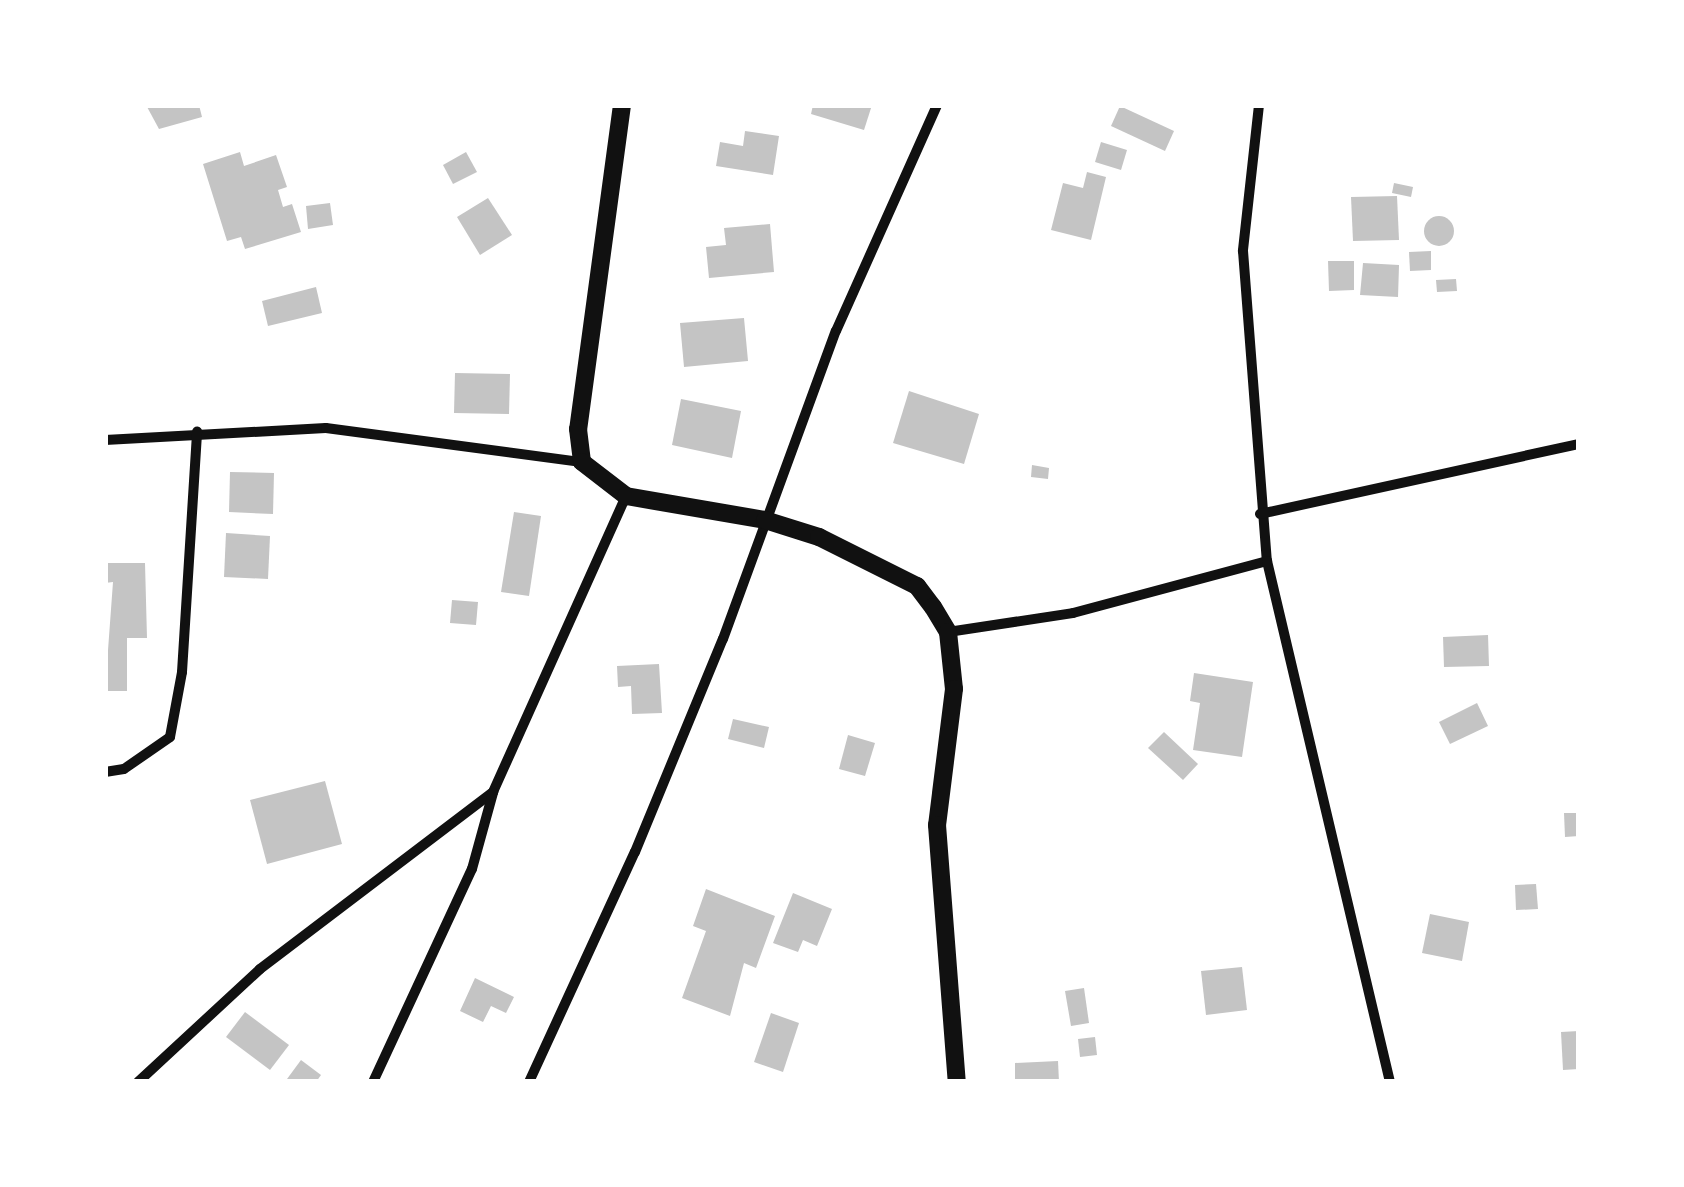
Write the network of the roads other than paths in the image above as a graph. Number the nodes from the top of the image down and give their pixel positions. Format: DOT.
graph roads {
  1 [pos="622,105"];
  2 [pos="937,105"];
  3 [pos="1259,105"];
  4 [pos="197,431"];
  5 [pos="105,440"];
  6 [pos="1579,444"];
  7 [pos="582,462"];
  8 [pos="626,496"];
  9 [pos="1260,514"];
  10 [pos="764,520"];
  11 [pos="1267,561"];
  12 [pos="948,632"];
  13 [pos="105,772"];
  14 [pos="493,792"];
  15 [pos="138,1082"];
  16 [pos="372,1082"];
  17 [pos="528,1082"];
  18 [pos="956,1082"];
  19 [pos="1390,1082"];
  1 -- 7 [label="street"];
  2 -- 10 [label="street"];
  3 -- 9 [label="street"];
  4 -- 5 [label="street"];
  4 -- 7 [label="street"];
  4 -- 13 [label="street"];
  6 -- 9 [label="street"];
  7 -- 8 [label="street"];
  8 -- 10 [label="street"];
  8 -- 14 [label="street"];
  9 -- 11 [label="street"];
  10 -- 12 [label="street"];
  10 -- 17 [label="street"];
  11 -- 12 [label="street"];
  11 -- 19 [label="street"];
  12 -- 18 [label="street"];
  14 -- 15 [label="street"];
  14 -- 16 [label="street"];
}
